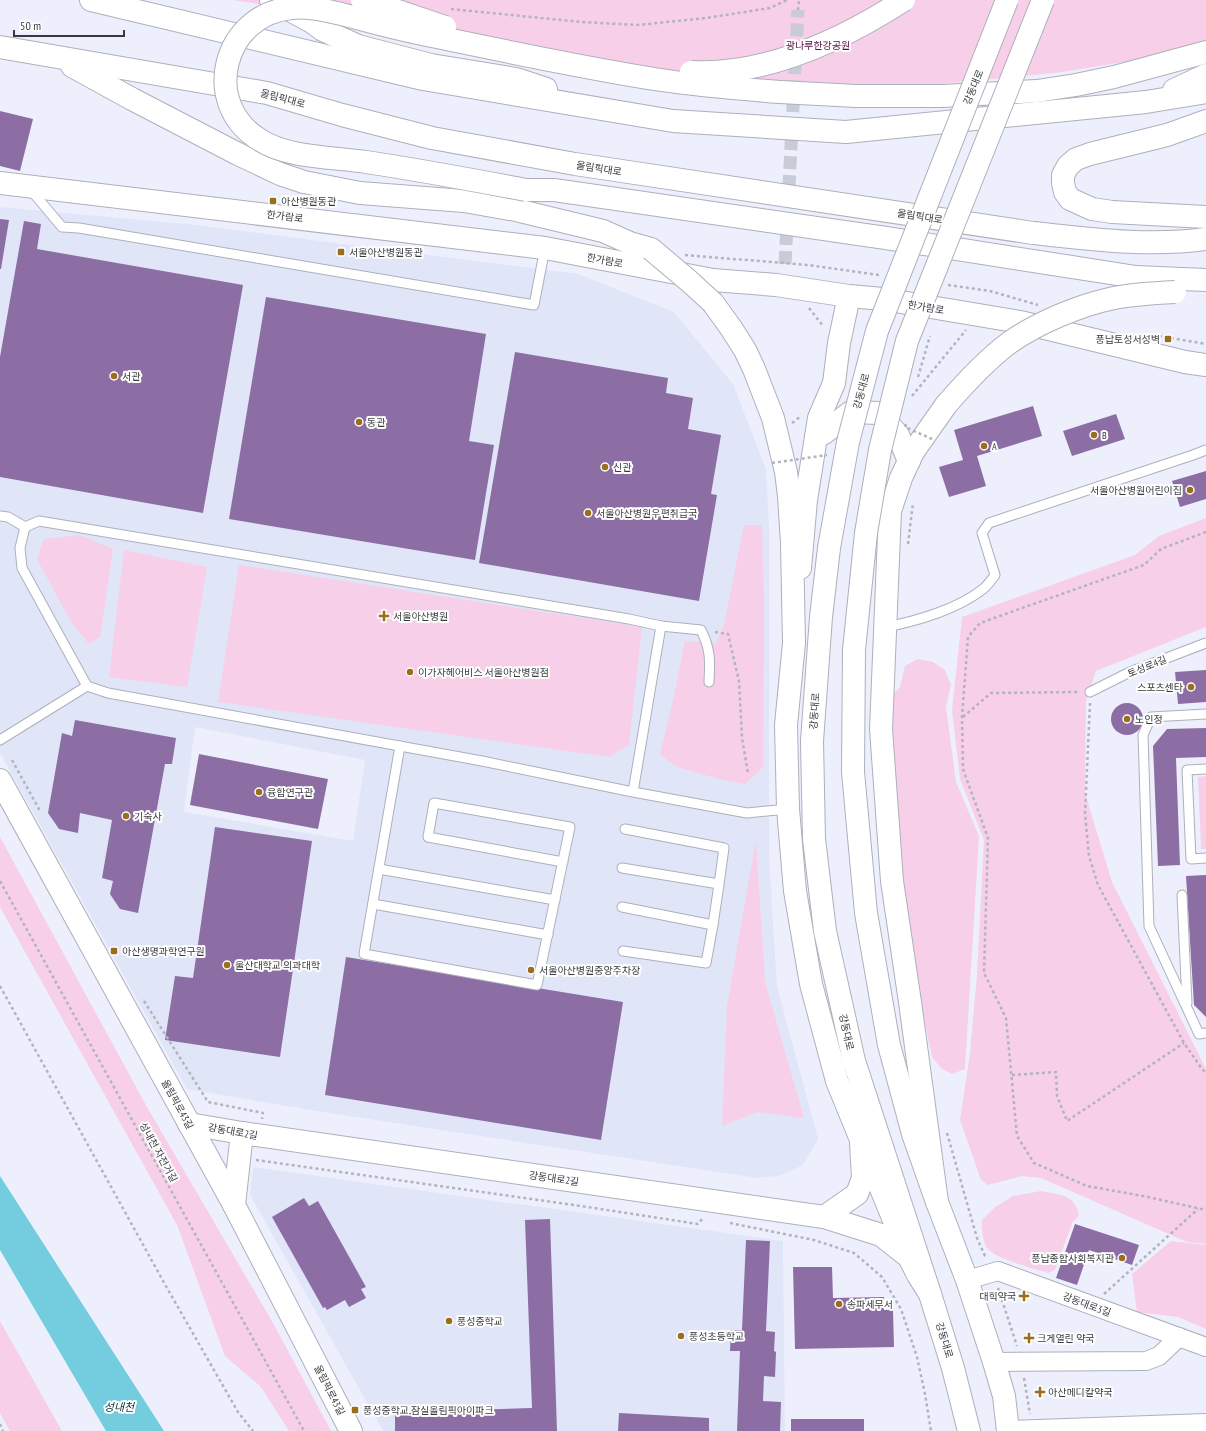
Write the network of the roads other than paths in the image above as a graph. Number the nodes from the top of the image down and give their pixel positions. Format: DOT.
graph roads {
  1 [pos="91,0"];
  2 [pos="271,0"];
  3 [pos="362,0"];
  4 [pos="904,0"];
  5 [pos="1007,0"];
  6 [pos="1043,0"];
  7 [pos="0,47"];
  8 [pos="1206,52"];
  9 [pos="57,57"];
  10 [pos="626,64"];
  11 [pos="1206,75"];
  12 [pos="713,86"];
  13 [pos="1206,92"];
  14 [pos="1146,102"];
  15 [pos="608,110"];
  16 [pos="1206,121"];
  17 [pos="0,183"];
  18 [pos="27,186"];
  19 [pos="526,190"];
  20 [pos="1206,217"];
  21 [pos="1206,239"];
  22 [pos="545,248"];
  23 [pos="651,249"];
  24 [pos="1206,280"];
  25 [pos="1206,290"];
  26 [pos="849,296"];
  27 [pos="1206,365"];
  28 [pos="834,383"];
  29 [pos="851,412"];
  30 [pos="816,437"];
  31 [pos="1206,450"];
  32 [pos="909,461"];
  33 [pos="0,516"];
  34 [pos="25,527"];
  35 [pos="661,626"];
  36 [pos="886,627"];
  37 [pos="794,643"];
  38 [pos="1206,643"];
  39 [pos="708,682"];
  40 [pos="87,686"];
  41 [pos="1090,692"];
  42 [pos="1206,714"];
  43 [pos="0,740"];
  44 [pos="400,746"];
  45 [pos="1206,769"];
  46 [pos="0,780"];
  47 [pos="633,792"];
  48 [pos="788,809"];
  49 [pos="625,829"];
  50 [pos="1206,858"];
  51 [pos="563,862"];
  52 [pos="622,868"];
  53 [pos="379,869"];
  54 [pos="719,884"];
  55 [pos="1182,895"];
  56 [pos="555,900"];
  57 [pos="373,904"];
  58 [pos="622,908"];
  59 [pos="713,925"];
  60 [pos="548,935"];
  61 [pos="623,951"];
  62 [pos="1188,1008"];
  63 [pos="1206,1033"];
  64 [pos="189,1124"];
  65 [pos="242,1133"];
  66 [pos="860,1140"];
  67 [pos="937,1202"];
  68 [pos="234,1205"];
  69 [pos="824,1217"];
  70 [pos="909,1257"];
  71 [pos="967,1280"];
  72 [pos="930,1294"];
  73 [pos="1179,1337"];
  74 [pos="1206,1347"];
  75 [pos="994,1362"];
  76 [pos="1206,1423"];
  77 [pos="1008,1430"];
  78 [pos="351,1431"];
  79 [pos="969,1431"];
  1 -- 15 [label="main road"];
  2 -- 15 [label="main road"];
  3 -- 10 [label="main road, bridge"];
  4 -- 10 [label="main road, bridge"];
  5 -- 72 [label="main road, 강동대로, bridge"];
  6 -- 67 [label="main road, bridge"];
  7 -- 9 [label="main road, 올림픽대로"];
  8 -- 12 [label="main road, bridge"];
  9 -- 21 [label="main road, 올림픽대로"];
  9 -- 23 [label="main road"];
  10 -- 12 [label="main road, bridge"];
  11 -- 14 [label="main road"];
  12 -- 19 [label="main road, bridge"];
  13 -- 14 [label="main road"];
  14 -- 15 [label="main road"];
  16 -- 20 [label="main road"];
  17 -- 18 [label="main road, 한가람로"];
  18 -- 22 [label="main road, 한가람로"];
  18 -- 22 [label="lane"];
  19 -- 23 [label="main road"];
  19 -- 24 [label="main road"];
  22 -- 26 [label="main road, 한가람로"];
  23 -- 37 [label="main road, bridge"];
  25 -- 32 [label="main road, bridge"];
  26 -- 27 [label="main road, 한가람로"];
  26 -- 28 [label="main road"];
  28 -- 29 [label="main road"];
  28 -- 30 [label="main road"];
  29 -- 30 [label="main road"];
  29 -- 32 [label="main road"];
  30 -- 37 [label="main road"];
  31 -- 36 [label="lane"];
  32 -- 36 [label="main road"];
  33 -- 34 [label="lane"];
  34 -- 35 [label="lane"];
  34 -- 40 [label="lane"];
  35 -- 39 [label="lane"];
  35 -- 47 [label="lane"];
  36 -- 67 [label="main road"];
  37 -- 48 [label="main road"];
  38 -- 41 [label="lane, 토성로4길"];
  40 -- 43 [label="lane"];
  40 -- 44 [label="lane"];
  42 -- 62 [label="lane"];
  44 -- 47 [label="lane"];
  44 -- 53 [label="lane"];
  45 -- 50 [label="lane"];
  46 -- 64 [label="main road, 올림픽로43길"];
  47 -- 48 [label="lane"];
  48 -- 66 [label="main road"];
  49 -- 54 [label="lane"];
  51 -- 51 [label="lane"];
  51 -- 56 [label="lane"];
  52 -- 54 [label="lane"];
  53 -- 56 [label="lane"];
  53 -- 57 [label="lane"];
  54 -- 59 [label="lane"];
  55 -- 62 [label="lane"];
  56 -- 60 [label="lane"];
  57 -- 60 [label="lane"];
  57 -- 60 [label="lane"];
  58 -- 59 [label="lane"];
  59 -- 61 [label="lane"];
  62 -- 63 [label="lane"];
  64 -- 65 [label="main road, 강동대로2길"];
  64 -- 68 [label="main road, 올림픽로43길"];
  65 -- 68 [label="main road"];
  65 -- 69 [label="main road, 강동대로2길"];
  66 -- 69 [label="main road"];
  66 -- 70 [label="main road"];
  67 -- 71 [label="main road"];
  68 -- 78 [label="main road, 올림픽로43길"];
  69 -- 70 [label="main road, 강동대로2길"];
  70 -- 72 [label="main road"];
  71 -- 73 [label="street, 강동대로3길"];
  71 -- 75 [label="main road"];
  72 -- 79 [label="main road, 강동대로"];
  73 -- 74 [label="street, 강동대로3길"];
  73 -- 75 [label="street"];
  75 -- 77 [label="main road"];
  76 -- 77 [label="street"];
}
